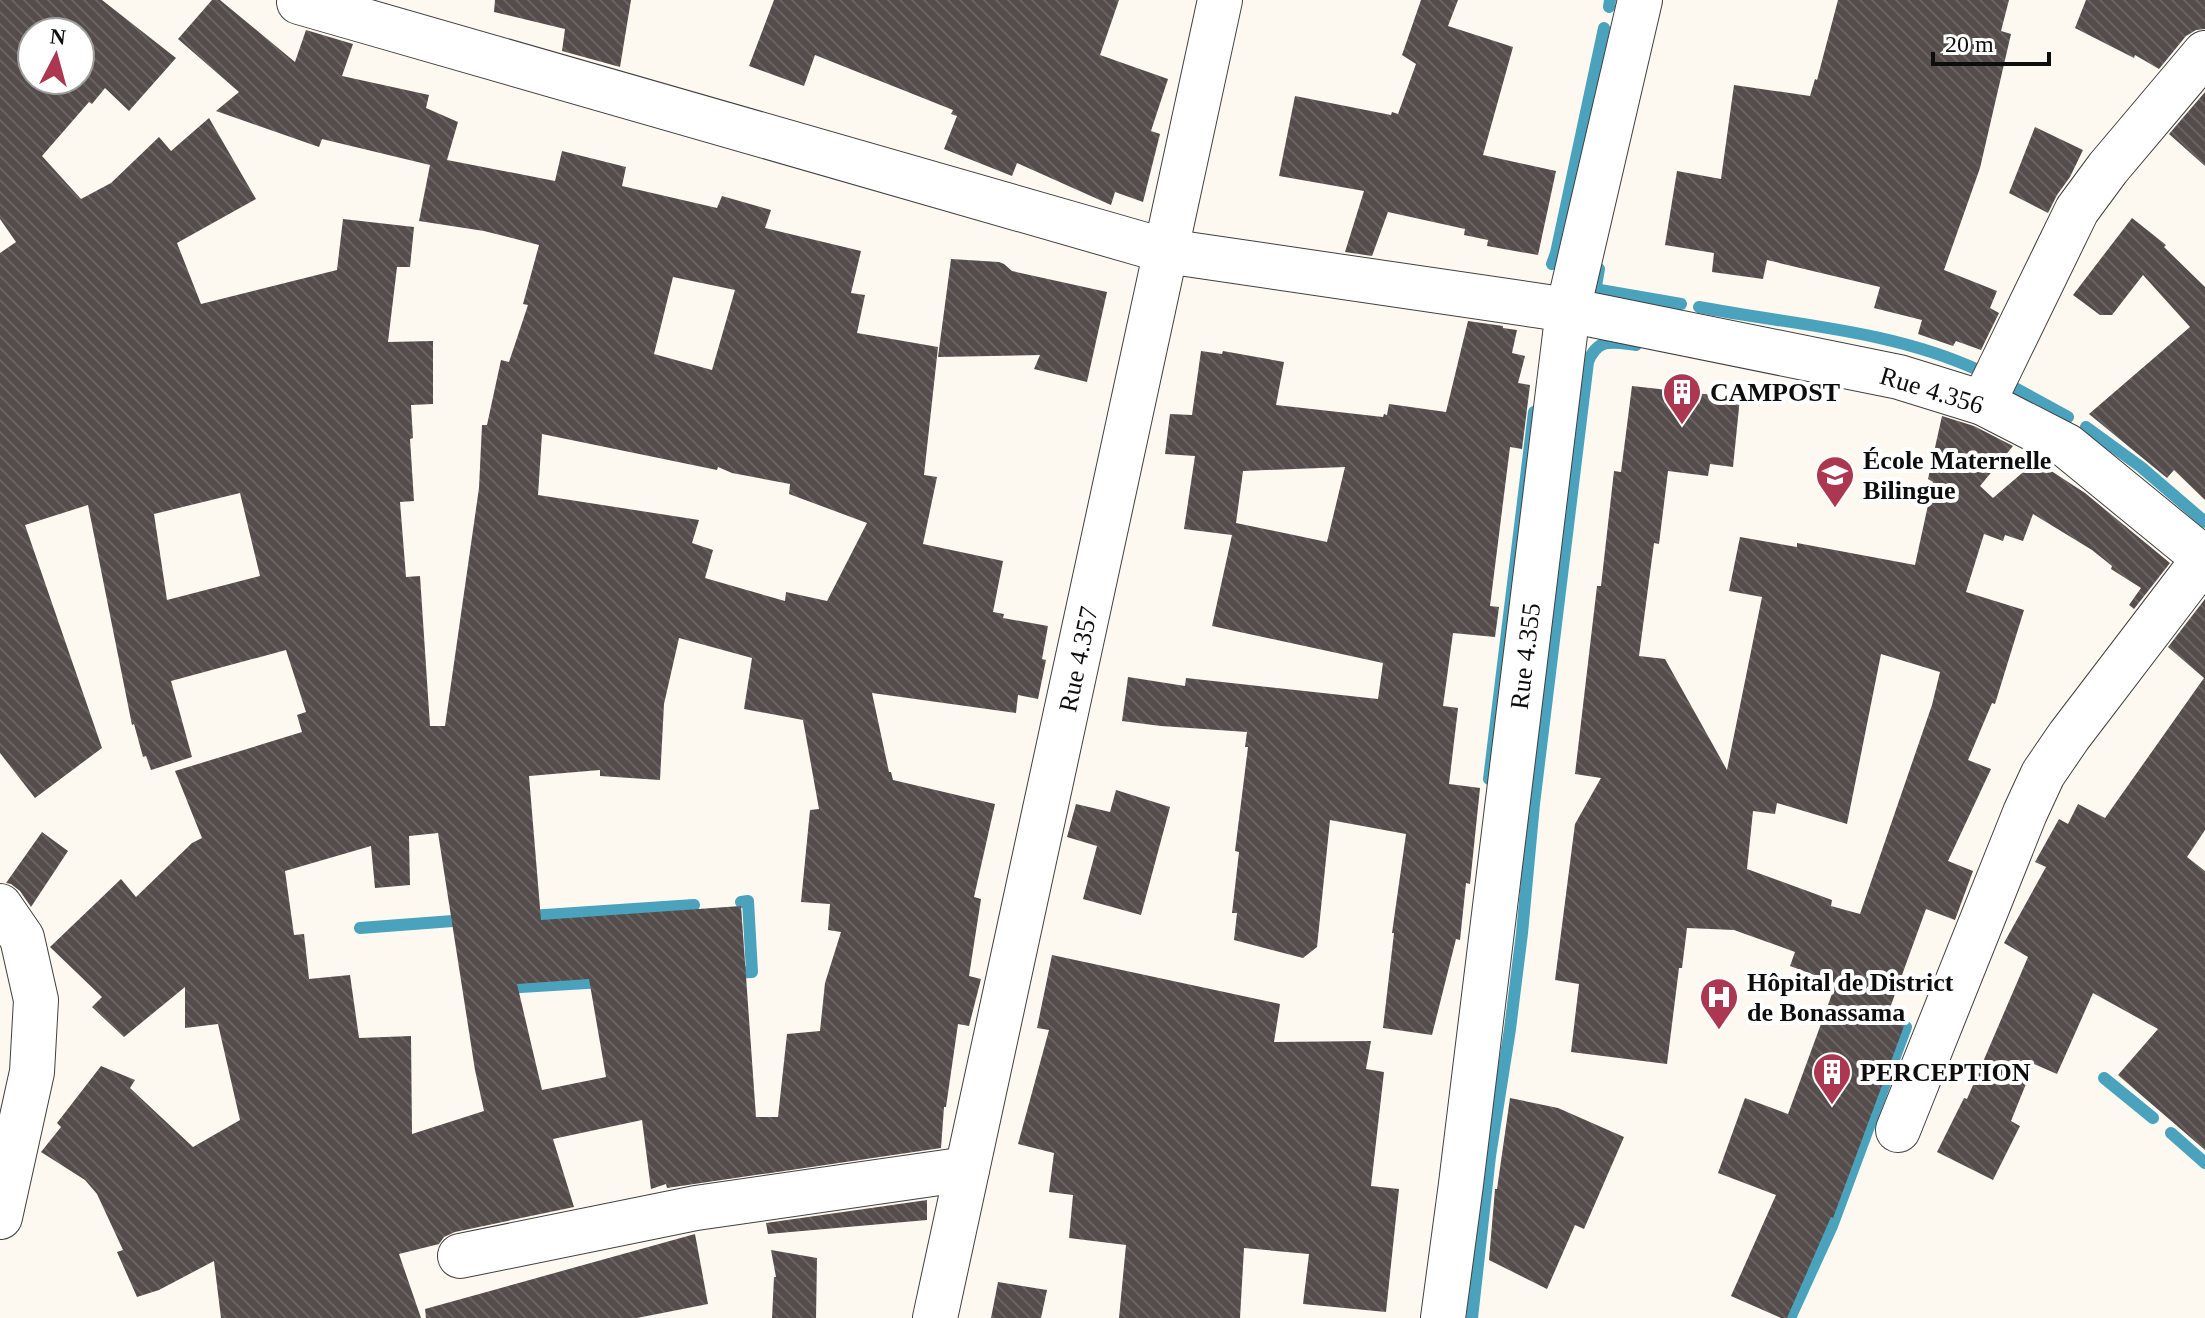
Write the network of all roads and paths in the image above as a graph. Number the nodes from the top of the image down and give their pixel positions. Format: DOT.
graph roads {
  1 [pos="1220,0"];
  2 [pos="1640,0"];
  3 [pos="299,2"];
  4 [pos="2205,53"];
  5 [pos="1166,251"];
  6 [pos="1568,310"];
  7 [pos="1983,403"];
  8 [pos="2205,559"];
  9 [pos="0,906"];
  10 [pos="1898,1130"];
  11 [pos="967,1169"];
  12 [pos="0,1217"];
  13 [pos="460,1256"];
  14 [pos="935,1318"];
  15 [pos="1443,1318"];
  1 -- 5 [label="street, Rue 4.357"];
  2 -- 6 [label="street, Rue 4.355"];
  3 -- 5 [label="street, Rue 4.356"];
  4 -- 7 [label="street"];
  5 -- 6 [label="street, Rue 4.356"];
  5 -- 11 [label="street, Rue 4.357"];
  6 -- 7 [label="street, Rue 4.356"];
  6 -- 15 [label="street, Rue 4.355"];
  7 -- 8 [label="street, Rue 4.356"];
  8 -- 10 [label="street"];
  9 -- 12 [label="street"];
  11 -- 13 [label="street"];
  11 -- 14 [label="street, Rue 4.357"];
}
